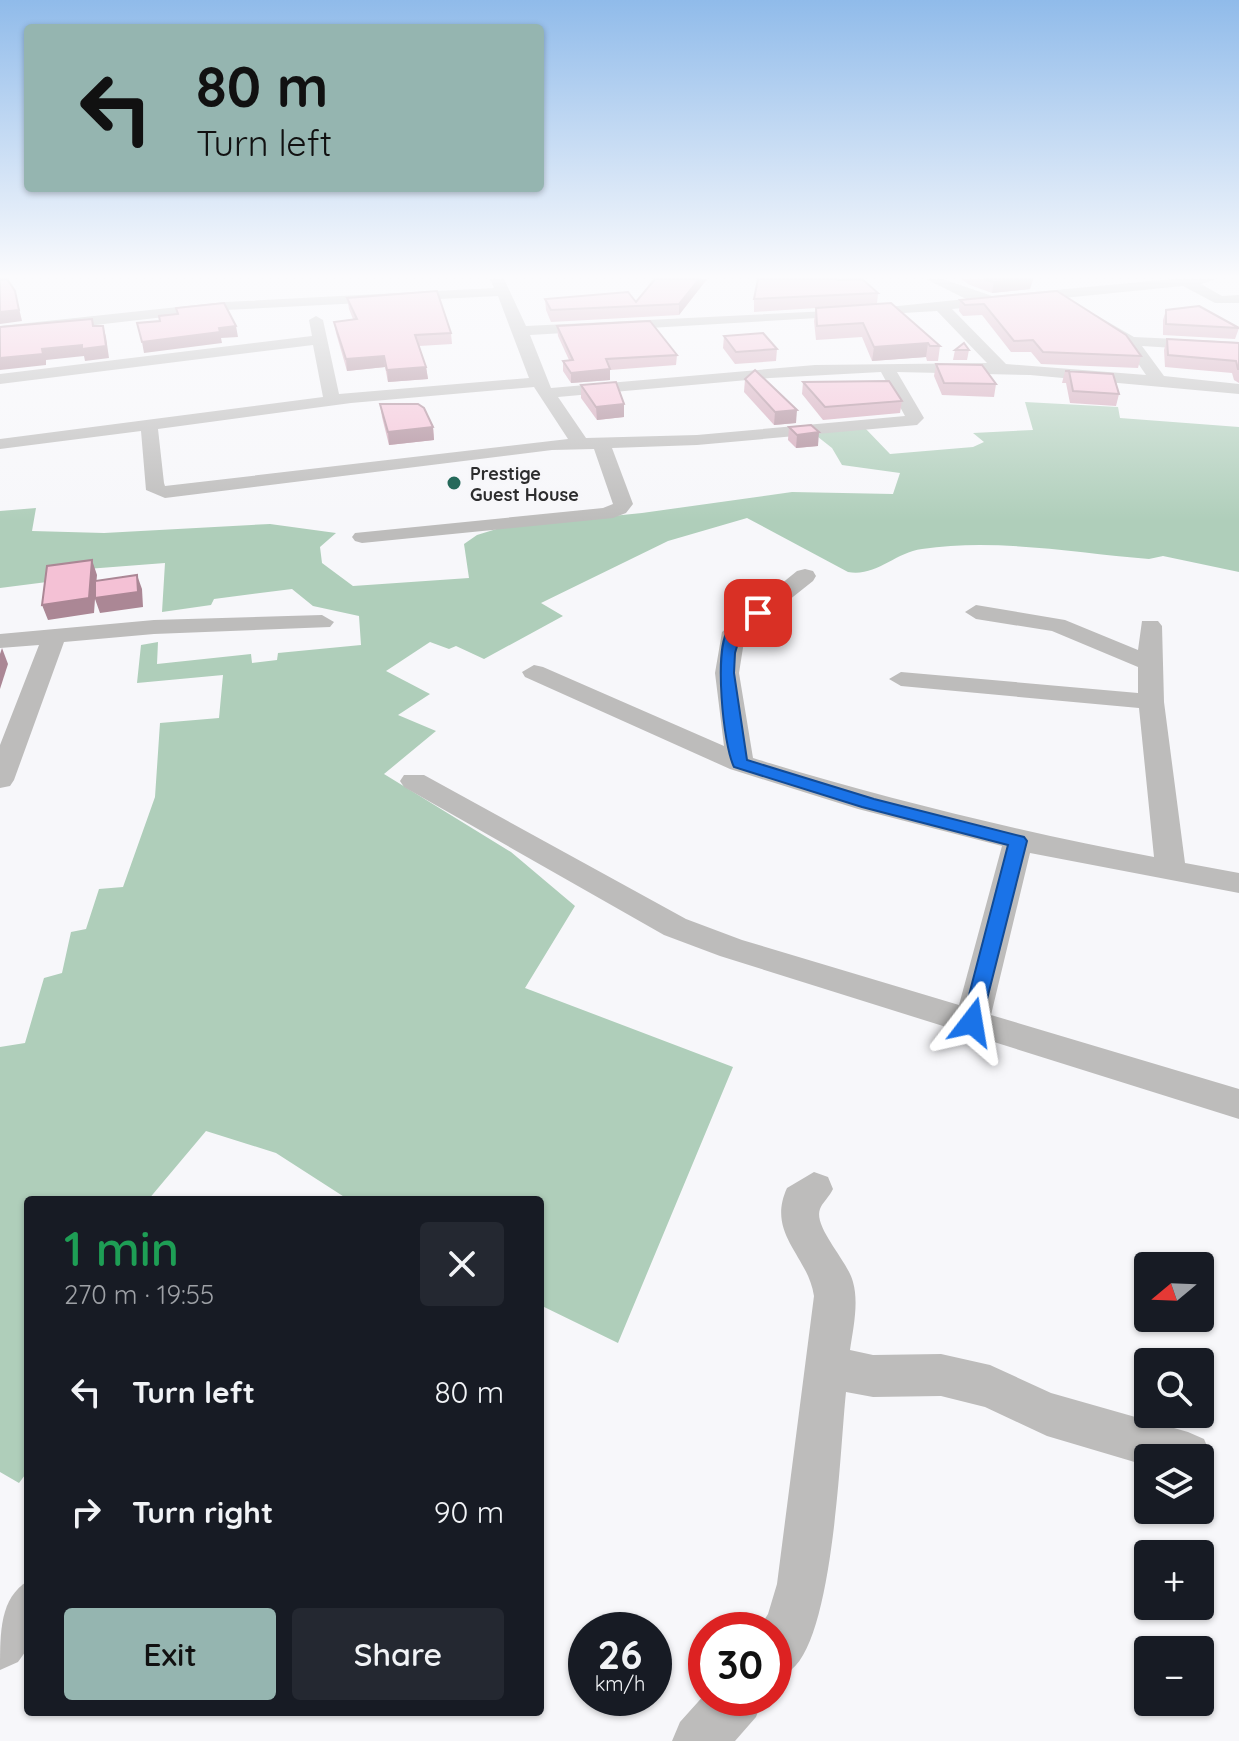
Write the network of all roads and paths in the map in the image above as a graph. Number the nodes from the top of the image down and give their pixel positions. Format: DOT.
graph roads {
  1 [pos="154,360"];
  2 [pos="324,360"];
  3 [pos="532,360"];
  4 [pos="993,360"];
  5 [pos="1144,360"];
  6 [pos="886,367"];
  7 [pos="1002,370"];
  8 [pos="1127,378"];
  9 [pos="0,379"];
  10 [pos="1158,380"];
  11 [pos="543,387"];
  12 [pos="1239,389"];
  13 [pos="1124,398"];
  14 [pos="332,401"];
  15 [pos="149,424"];
  16 [pos="580,443"];
  17 [pos="0,444"];
  18 [pos="602,445"];
  19 [pos="362,537"];
  20 [pos="805,576"];
  21 [pos="976,612"];
  22 [pos="322,622"];
  23 [pos="1150,626"];
  24 [pos="55,634"];
  25 [pos="0,641"];
  26 [pos="1150,663"];
  27 [pos="534,672"];
  28 [pos="901,679"];
  29 [pos="1151,702"];
  30 [pos="740,763"];
  31 [pos="0,780"];
  32 [pos="414,781"];
  33 [pos="1018,841"];
  34 [pos="1171,872"];
  35 [pos="1239,883"];
  36 [pos="972,1022"];
  37 [pos="1239,1104"];
  38 [pos="814,1189"];
  39 [pos="826,1367"];
  40 [pos="1150,1444"];
  41 [pos="24,1611"];
  42 [pos="792,1619"];
  43 [pos="0,1644"];
  44 [pos="721,1716"];
  45 [pos="699,1741"];
  1 -- 9 [label="street"];
  2 -- 14 [label="street"];
  3 -- 11 [label="street"];
  4 -- 7 [label="street"];
  5 -- 10 [label="street"];
  6 -- 7 [label="street"];
  6 -- 11 [label="street"];
  6 -- 18 [label="street"];
  7 -- 8 [label="street"];
  8 -- 10 [label="street"];
  8 -- 13 [label="street"];
  10 -- 12 [label="street"];
  11 -- 14 [label="street"];
  11 -- 16 [label="street"];
  14 -- 15 [label="street"];
  15 -- 16 [label="street"];
  15 -- 17 [label="street"];
  16 -- 18 [label="street"];
  18 -- 19 [label="street"];
  20 -- 30 [label="street"];
  21 -- 26 [label="street"];
  22 -- 24 [label="street"];
  23 -- 26 [label="street"];
  24 -- 25 [label="street"];
  24 -- 31 [label="street"];
  26 -- 29 [label="street"];
  27 -- 30 [label="street"];
  28 -- 29 [label="street"];
  29 -- 34 [label="street"];
  30 -- 33 [label="street"];
  32 -- 36 [label="street"];
  33 -- 34 [label="street"];
  33 -- 36 [label="street"];
  34 -- 35 [label="street"];
  36 -- 37 [label="street"];
  38 -- 39 [label="street"];
  39 -- 40 [label="street"];
  39 -- 42 [label="street"];
  41 -- 43 [label="street"];
  44 -- 45 [label="street"];
}
